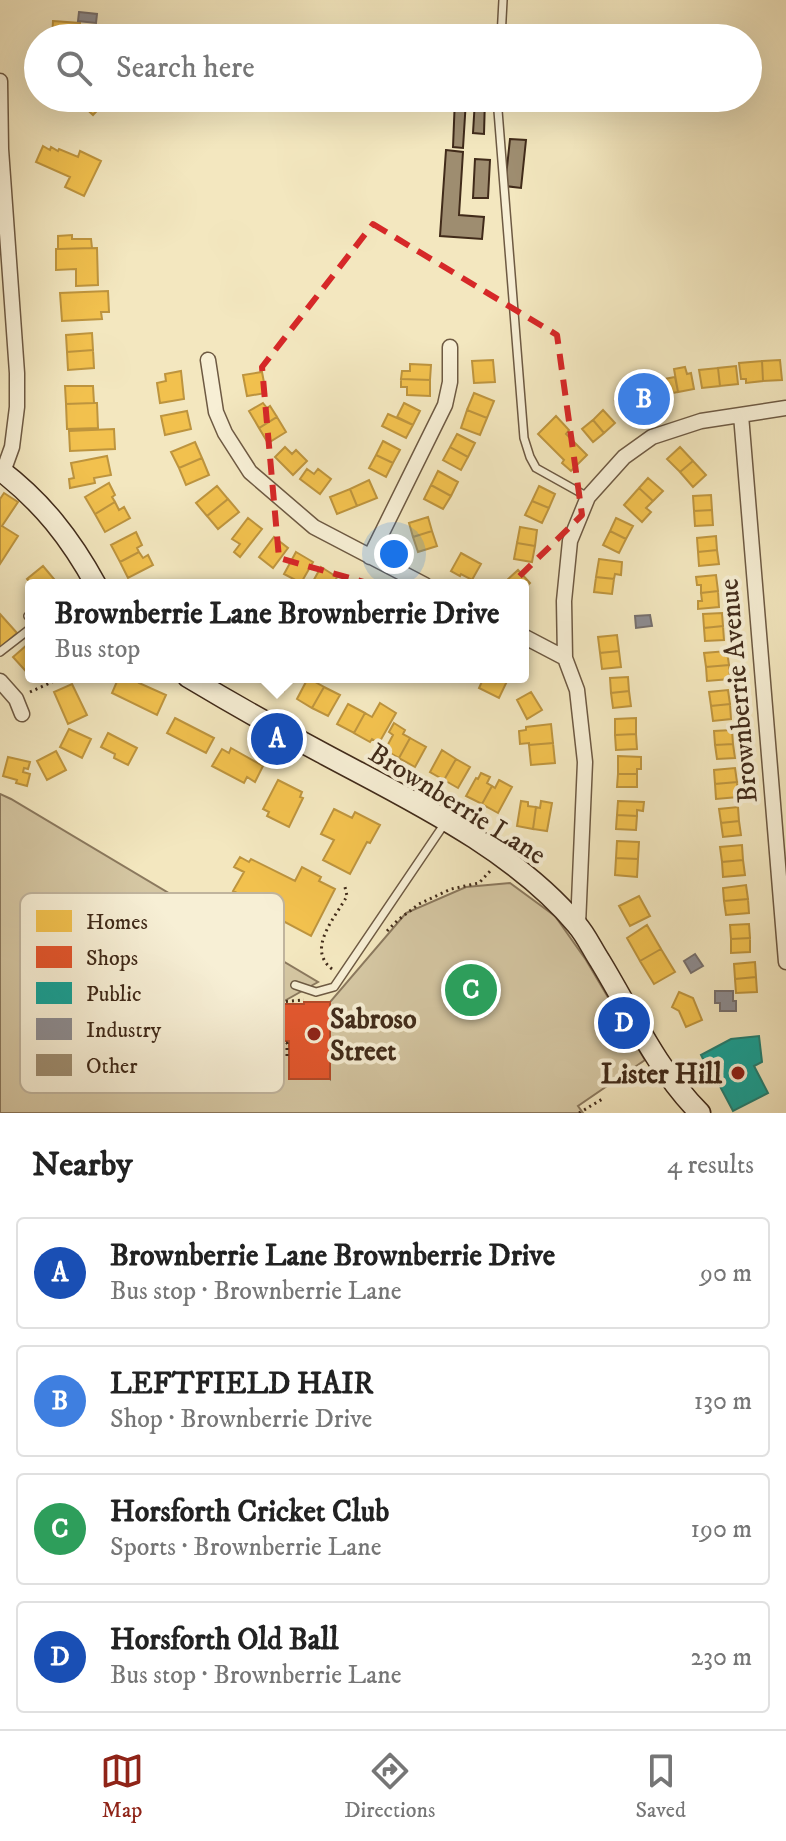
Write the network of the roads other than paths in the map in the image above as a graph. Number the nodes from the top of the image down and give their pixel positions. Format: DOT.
graph roads {
  1 [pos="503,0"];
  2 [pos="502,24"];
  3 [pos="0,81"];
  4 [pos="498,112"];
  5 [pos="450,347"];
  6 [pos="208,360"];
  7 [pos="786,408"];
  8 [pos="741,415"];
  9 [pos="1,471"];
  10 [pos="588,497"];
  11 [pos="370,557"];
  12 [pos="93,579"];
  13 [pos="413,579"];
  14 [pos="25,633"];
  15 [pos="529,639"];
  16 [pos="0,652"];
  17 [pos="565,658"];
  18 [pos="0,681"];
  19 [pos="199,683"];
  20 [pos="22,714"];
  21 [pos="447,821"];
  22 [pos="578,925"];
  23 [pos="786,962"];
  24 [pos="295,985"];
  25 [pos="700,1113"];
  1 -- 2 [label="lane"];
  3 -- 9 [label="street"];
  4 -- 10 [label="lane"];
  5 -- 11 [label="street"];
  6 -- 11 [label="street"];
  7 -- 8 [label="street"];
  8 -- 10 [label="street"];
  8 -- 23 [label="street, Brownberrie Avenue"];
  9 -- 12 [label="street"];
  10 -- 17 [label="street"];
  11 -- 13 [label="street"];
  14 -- 16 [label="lane"];
  15 -- 17 [label="street"];
  17 -- 22 [label="street"];
  18 -- 20 [label="street"];
  19 -- 21 [label="street, Brownberrie Lane"];
  21 -- 22 [label="street, Brownberrie Lane"];
  21 -- 24 [label="lane"];
  22 -- 25 [label="street, Brownberrie Lane"];
}
